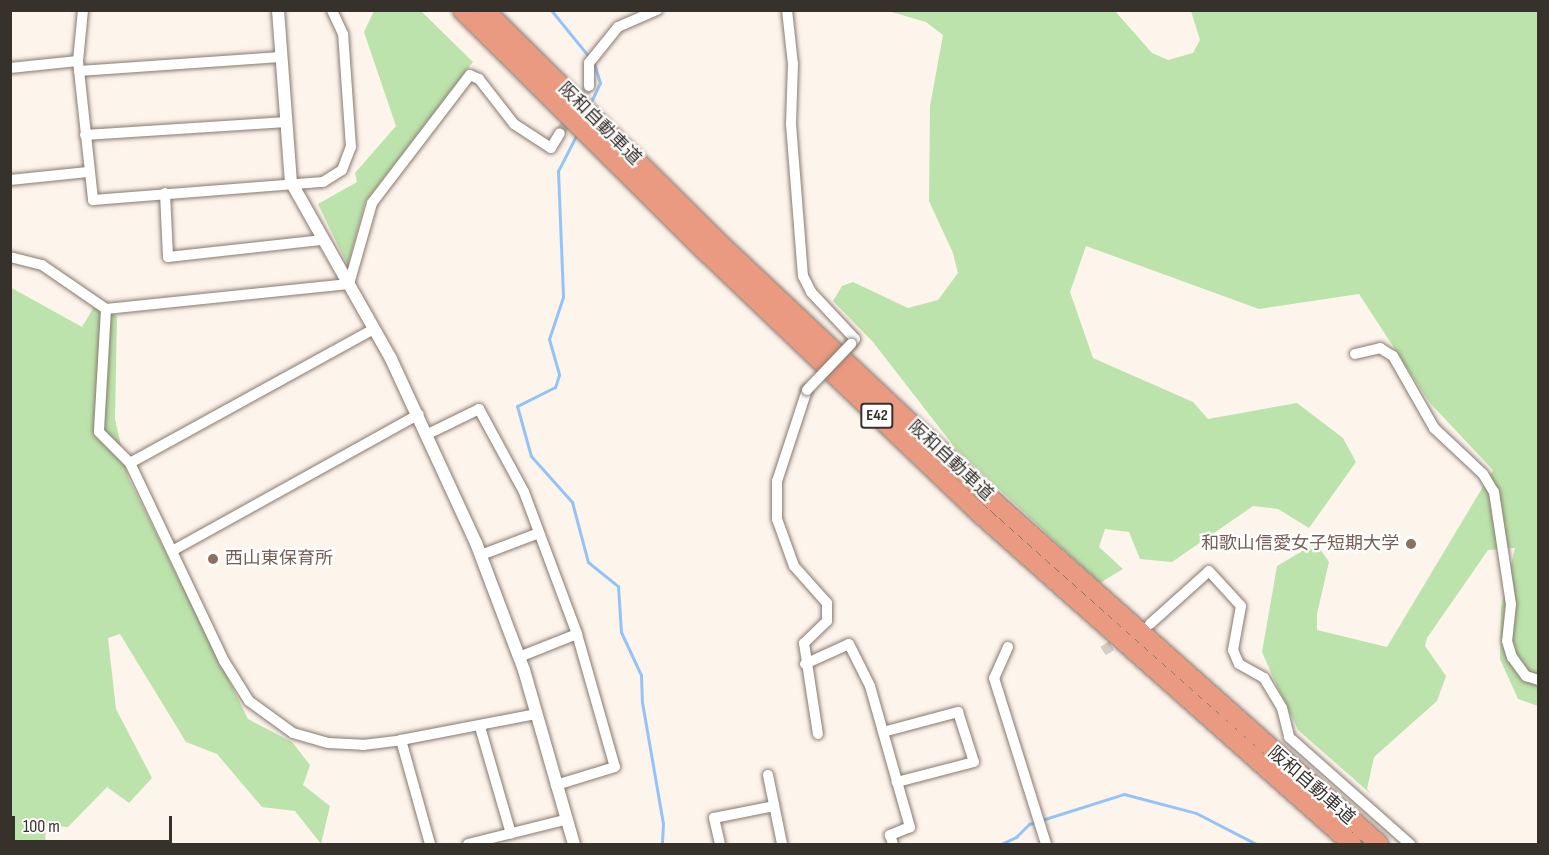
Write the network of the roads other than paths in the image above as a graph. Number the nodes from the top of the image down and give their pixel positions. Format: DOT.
graph roads {
  1 [pos="83,10"];
  2 [pos="278,10"];
  3 [pos="332,10"];
  4 [pos="462,10"];
  5 [pos="485,10"];
  6 [pos="657,10"];
  7 [pos="787,10"];
  8 [pos="281,57"];
  9 [pos="78,66"];
  10 [pos="10,69"];
  11 [pos="589,86"];
  12 [pos="286,122"];
  13 [pos="560,133"];
  14 [pos="85,135"];
  15 [pos="88,172"];
  16 [pos="10,180"];
  17 [pos="291,182"];
  18 [pos="165,193"];
  19 [pos="323,240"];
  20 [pos="10,257"];
  21 [pos="349,284"];
  22 [pos="105,309"];
  23 [pos="374,329"];
  24 [pos="1355,354"];
  25 [pos="419,414"];
  26 [pos="428,434"];
  27 [pos="130,463"];
  28 [pos="539,532"];
  29 [pos="172,551"];
  30 [pos="481,555"];
  31 [pos="1150,624"];
  32 [pos="577,634"];
  33 [pos="1008,647"];
  34 [pos="519,657"];
  35 [pos="805,664"];
  36 [pos="1539,680"];
  37 [pos="536,714"];
  38 [pos="480,727"];
  39 [pos="883,732"];
  40 [pos="818,734"];
  41 [pos="401,740"];
  42 [pos="768,775"];
  43 [pos="897,782"];
  44 [pos="556,785"];
  45 [pos="1312,799"];
  46 [pos="774,806"];
  47 [pos="565,820"];
  48 [pos="511,834"];
  49 [pos="480,843"];
  50 [pos="430,844"];
  51 [pos="468,844"];
  52 [pos="574,844"];
  53 [pos="720,844"];
  54 [pos="782,844"];
  55 [pos="892,844"];
  56 [pos="1046,844"];
  57 [pos="1352,844"];
  58 [pos="1379,844"];
  59 [pos="1410,844"];
  1 -- 9 [label="street"];
  2 -- 8 [label="street"];
  3 -- 17 [label="street"];
  4 -- 45 [label="highway, 阪和自動車道 / E42"];
  5 -- 45 [label="highway, 阪和自動車道 / E42"];
  6 -- 11 [label="street"];
  7 -- 35 [label="street, bridge"];
  8 -- 9 [label="street"];
  8 -- 12 [label="street"];
  9 -- 10 [label="street"];
  9 -- 14 [label="street"];
  12 -- 14 [label="street"];
  12 -- 17 [label="street"];
  13 -- 21 [label="street"];
  14 -- 15 [label="street"];
  15 -- 16 [label="street"];
  15 -- 18 [label="street"];
  17 -- 18 [label="street"];
  17 -- 19 [label="street"];
  18 -- 19 [label="street"];
  19 -- 21 [label="street"];
  20 -- 22 [label="street"];
  21 -- 22 [label="street"];
  21 -- 23 [label="street"];
  22 -- 27 [label="street"];
  23 -- 25 [label="street"];
  23 -- 27 [label="street"];
  24 -- 36 [label="street"];
  25 -- 26 [label="street"];
  25 -- 29 [label="street"];
  26 -- 28 [label="street"];
  26 -- 30 [label="street"];
  27 -- 29 [label="street"];
  28 -- 30 [label="street"];
  28 -- 32 [label="street"];
  29 -- 41 [label="street"];
  30 -- 34 [label="street"];
  31 -- 59 [label="street"];
  32 -- 34 [label="street"];
  32 -- 44 [label="street"];
  33 -- 56 [label="street"];
  34 -- 37 [label="street"];
  35 -- 39 [label="street"];
  35 -- 40 [label="street"];
  37 -- 38 [label="street"];
  37 -- 44 [label="street"];
  38 -- 41 [label="street"];
  38 -- 48 [label="street"];
  39 -- 43 [label="street"];
  39 -- 43 [label="street"];
  41 -- 50 [label="street"];
  42 -- 46 [label="street"];
  43 -- 55 [label="street"];
  44 -- 47 [label="street"];
  45 -- 57 [label="highway, 阪和自動車道 / E42"];
  45 -- 58 [label="highway, 阪和自動車道 / E42"];
  46 -- 53 [label="street"];
  46 -- 54 [label="street"];
  47 -- 48 [label="street"];
  47 -- 52 [label="street"];
  48 -- 49 [label="street"];
  49 -- 51 [label="street"];
}
